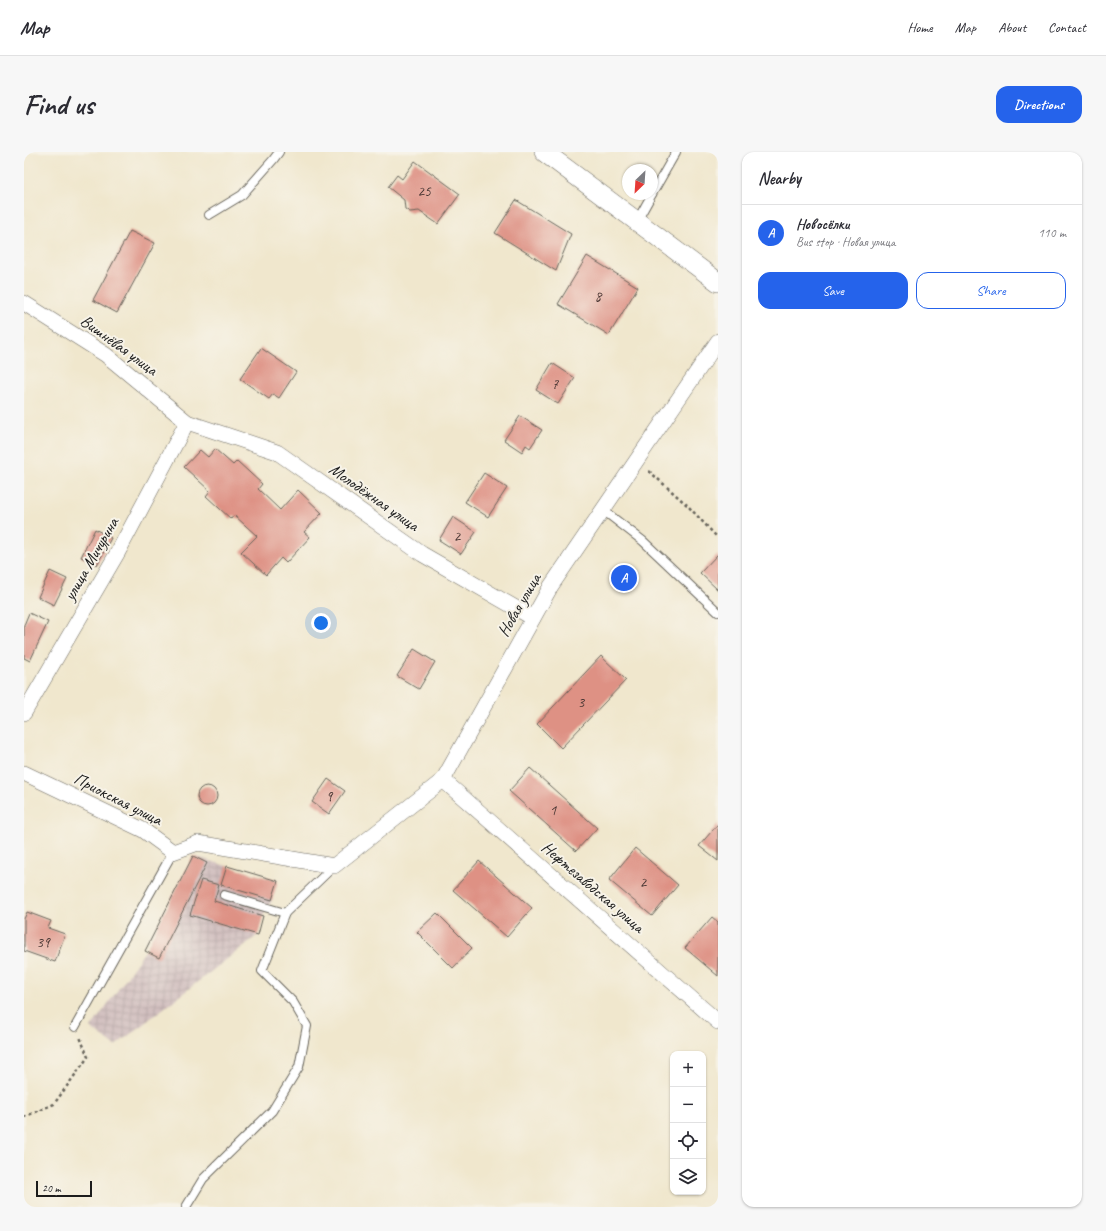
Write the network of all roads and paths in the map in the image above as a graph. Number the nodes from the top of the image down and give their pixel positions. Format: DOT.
graph roads {
  1 [pos="279,152"];
  2 [pos="544,152"];
  3 [pos="676,152"];
  4 [pos="658,184"];
  5 [pos="649,200"];
  6 [pos="209,216"];
  7 [pos="637,221"];
  8 [pos="718,282"];
  9 [pos="24,303"];
  10 [pos="718,341"];
  11 [pos="187,422"];
  12 [pos="637,460"];
  13 [pos="603,510"];
  14 [pos="718,536"];
  15 [pos="718,612"];
  16 [pos="533,618"];
  17 [pos="24,713"];
  18 [pos="24,773"];
  19 [pos="443,780"];
  20 [pos="173,852"];
  21 [pos="334,866"];
  22 [pos="224,895"];
  23 [pos="286,914"];
  24 [pos="718,1022"];
  25 [pos="75,1027"];
  26 [pos="24,1117"];
  27 [pos="186,1207"];
  1 -- 6 [label="lane"];
  2 -- 7 [label="street"];
  3 -- 4 [label="lane"];
  5 -- 7 [label="lane"];
  7 -- 8 [label="street"];
  9 -- 11 [label="street, Вишнёвая улица"];
  10 -- 12 [label="street, Новая улица"];
  11 -- 16 [label="street, Молодёжная улица"];
  11 -- 17 [label="street, улица Мичурина"];
  12 -- 13 [label="street, Новая улица"];
  12 -- 14 [label="path"];
  13 -- 15 [label="lane"];
  13 -- 16 [label="street, Новая улица"];
  16 -- 19 [label="street, Новая улица"];
  18 -- 20 [label="street, Приокская улица"];
  19 -- 21 [label="street, Новая улица"];
  19 -- 24 [label="street, Нефтезаводская улица"];
  20 -- 21 [label="street"];
  20 -- 25 [label="lane"];
  21 -- 23 [label="lane"];
  22 -- 23 [label="lane"];
  23 -- 27 [label="lane"];
  25 -- 26 [label="path"];
}
